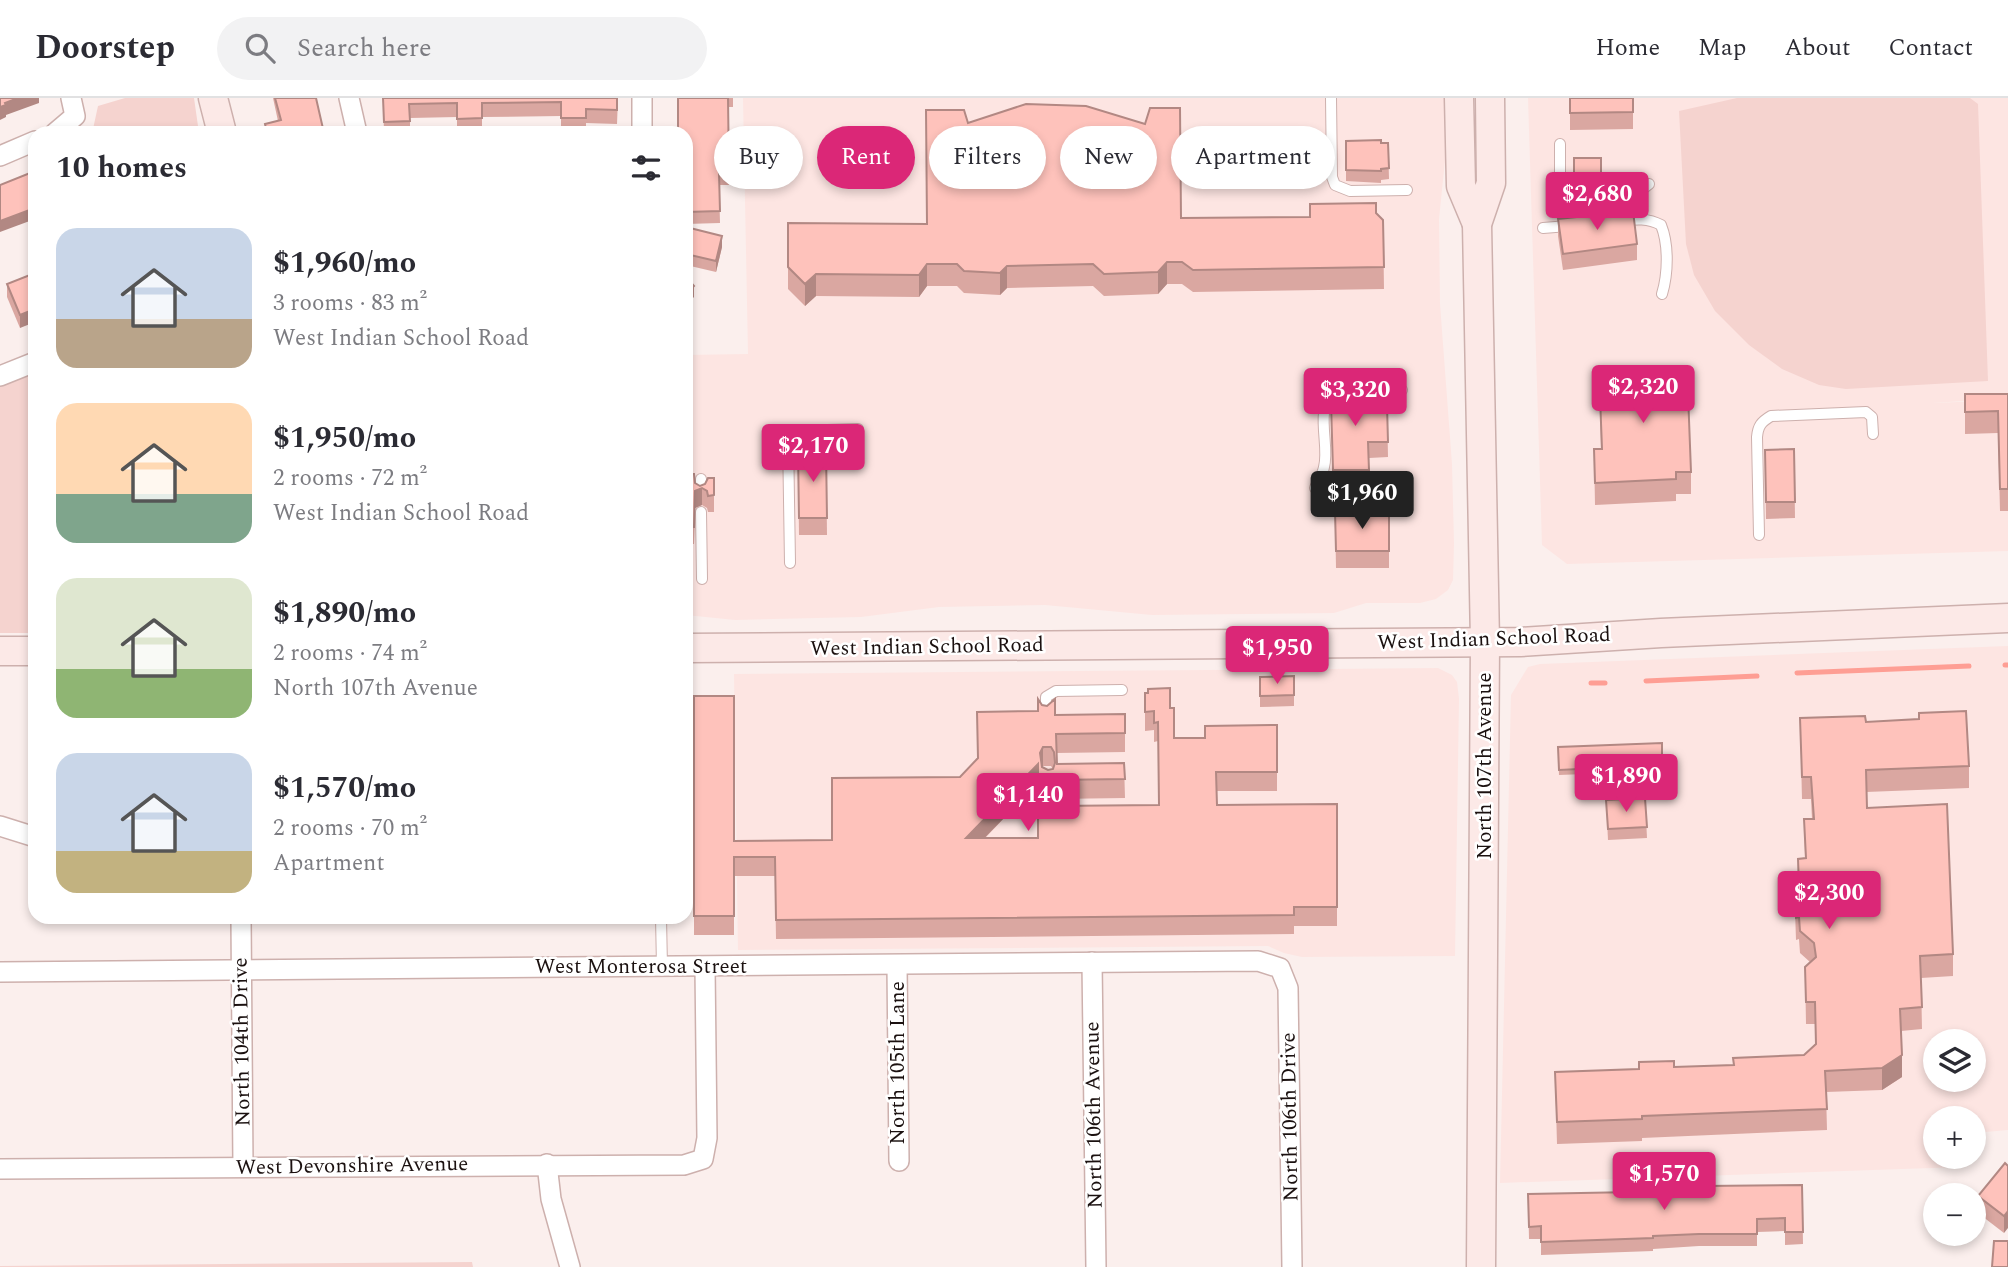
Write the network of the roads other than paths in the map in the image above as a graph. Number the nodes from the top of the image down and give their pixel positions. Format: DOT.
graph roads {
  1 [pos="213,98"];
  2 [pos="349,98"];
  3 [pos="642,98"];
  4 [pos="1331,98"];
  5 [pos="1459,98"];
  6 [pos="1490,98"];
  7 [pos="73,107"];
  8 [pos="60,126"];
  9 [pos="220,126"];
  10 [pos="355,126"];
  11 [pos="642,126"];
  12 [pos="28,144"];
  13 [pos="1560,144"];
  14 [pos="0,156"];
  15 [pos="1649,184"];
  16 [pos="1407,190"];
  17 [pos="1574,193"];
  18 [pos="1601,194"];
  19 [pos="1612,222"];
  20 [pos="1477,224"];
  21 [pos="1585,224"];
  22 [pos="1543,228"];
  23 [pos="1661,294"];
  24 [pos="28,363"];
  25 [pos="2,369"];
  26 [pos="1402,390"];
  27 [pos="858,429"];
  28 [pos="1873,434"];
  29 [pos="701,479"];
  30 [pos="1315,488"];
  31 [pos="701,495"];
  32 [pos="701,512"];
  33 [pos="1759,535"];
  34 [pos="790,563"];
  35 [pos="702,579"];
  36 [pos="2008,618"];
  37 [pos="1485,642"];
  38 [pos="693,648"];
  39 [pos="0,651"];
  40 [pos="28,651"];
  41 [pos="1122,690"];
  42 [pos="1046,718"];
  43 [pos="0,826"];
  44 [pos="28,834"];
  45 [pos="241,924"];
  46 [pos="661,924"];
  47 [pos="1093,962"];
  48 [pos="897,965"];
  49 [pos="662,967"];
  50 [pos="705,967"];
  51 [pos="1280,968"];
  52 [pos="241,970"];
  53 [pos="0,972"];
  54 [pos="899,1161"];
  55 [pos="547,1164"];
  56 [pos="243,1167"];
  57 [pos="0,1169"];
  58 [pos="570,1267"];
  59 [pos="1096,1267"];
  60 [pos="1292,1267"];
  61 [pos="1481,1267"];
  1 -- 9 [label="main road"];
  2 -- 10 [label="street"];
  3 -- 11 [label="street"];
  4 -- 16 [label="lane"];
  5 -- 20 [label="main road, North 107th Avenue"];
  6 -- 20 [label="main road, North 107th Avenue"];
  7 -- 8 [label="street"];
  12 -- 14 [label="street"];
  13 -- 17 [label="lane"];
  15 -- 18 [label="lane"];
  19 -- 23 [label="lane"];
  20 -- 37 [label="main road, North 107th Avenue"];
  21 -- 22 [label="lane"];
  24 -- 25 [label="street"];
  26 -- 30 [label="lane"];
  27 -- 34 [label="lane"];
  28 -- 33 [label="lane"];
  29 -- 31 [label="lane"];
  32 -- 35 [label="lane"];
  36 -- 37 [label="main road, West Indian School Road"];
  37 -- 38 [label="main road, West Indian School Road"];
  37 -- 61 [label="main road, North 107th Avenue"];
  39 -- 40 [label="main road"];
  41 -- 42 [label="lane"];
  43 -- 44 [label="street"];
  45 -- 52 [label="street, North 104th Drive"];
  46 -- 49 [label="lane"];
  47 -- 48 [label="street, West Monterosa Street"];
  47 -- 51 [label="street, West Monterosa Street"];
  47 -- 59 [label="street, North 106th Avenue"];
  48 -- 50 [label="street, West Monterosa Street"];
  48 -- 54 [label="street, North 105th Lane"];
  49 -- 50 [label="street, West Monterosa Street"];
  49 -- 52 [label="street, West Monterosa Street"];
  50 -- 55 [label="street, West Devonshire Avenue"];
  51 -- 60 [label="street, North 106th Drive"];
  52 -- 53 [label="street, West Monterosa Street"];
  52 -- 56 [label="street, North 104th Drive"];
  55 -- 56 [label="street, West Devonshire Avenue"];
  55 -- 58 [label="street"];
  56 -- 57 [label="street, West Devonshire Avenue"];
}
